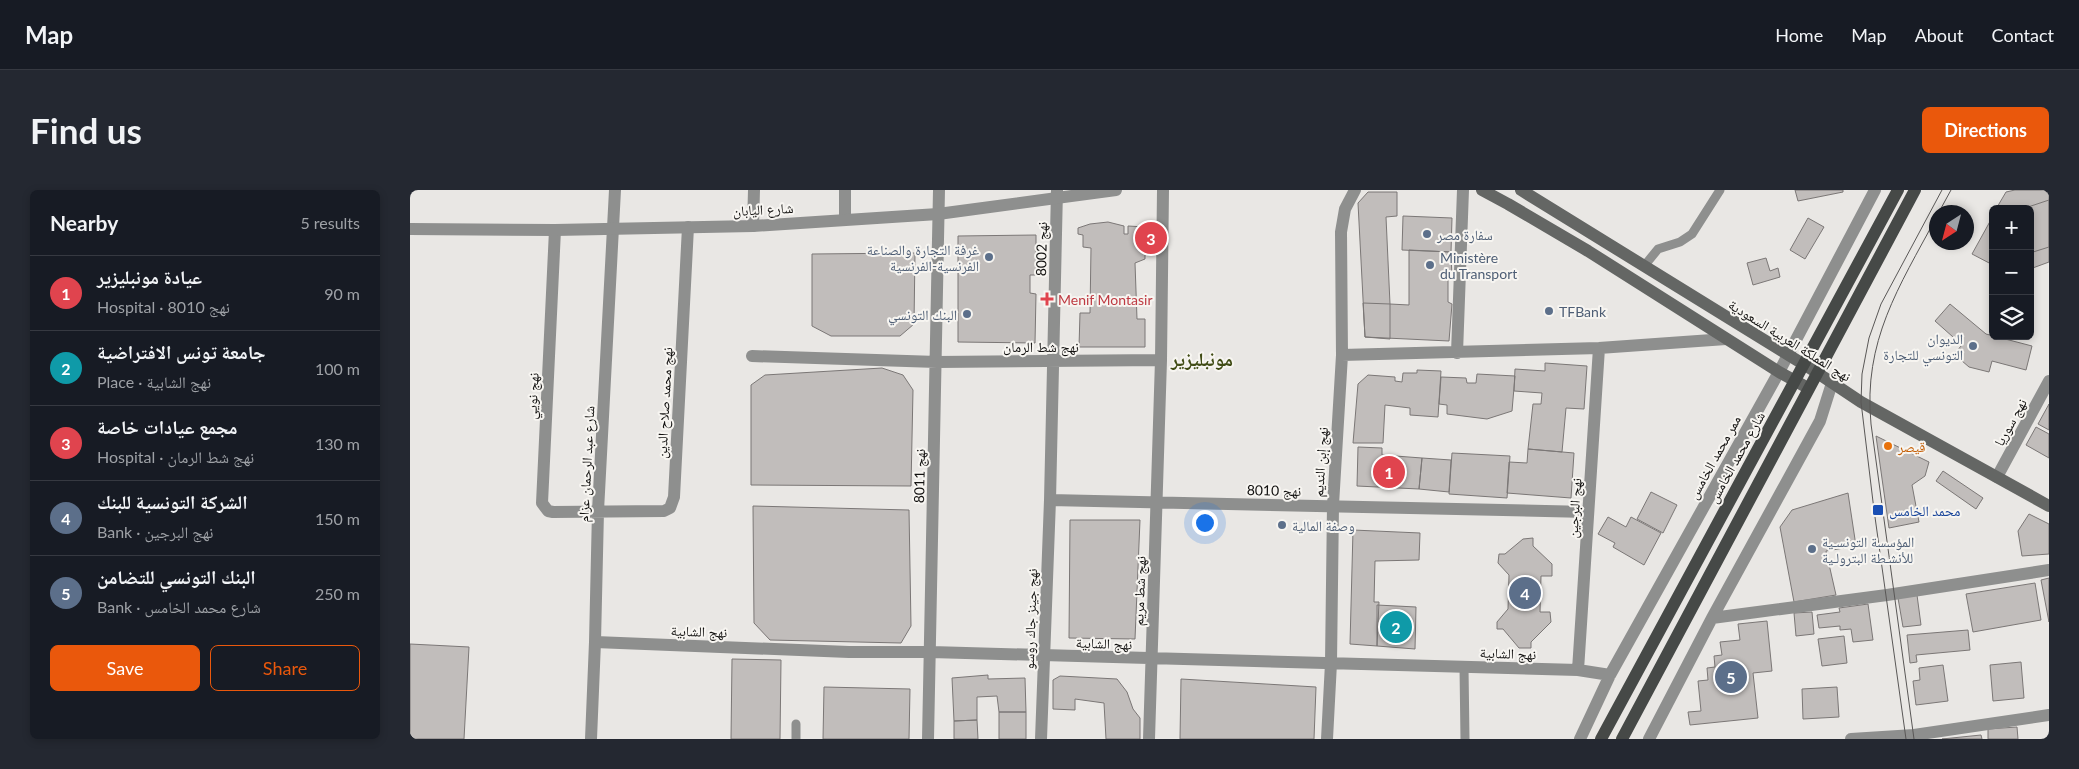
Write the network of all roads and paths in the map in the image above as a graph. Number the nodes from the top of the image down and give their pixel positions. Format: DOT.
graph roads {
  1 [pos="615,190"];
  2 [pos="754,190"];
  3 [pos="845,190"];
  4 [pos="939,190"];
  5 [pos="1116,190"];
  6 [pos="1163,190"];
  7 [pos="1355,190"];
  8 [pos="1463,190"];
  9 [pos="1482,190"];
  10 [pos="1521,190"];
  11 [pos="1720,190"];
  12 [pos="1875,190"];
  13 [pos="1898,190"];
  14 [pos="1915,190"];
  15 [pos="1057,194"];
  16 [pos="938,214"];
  17 [pos="845,219"];
  18 [pos="753,226"];
  19 [pos="688,227"];
  20 [pos="614,228"];
  21 [pos="410,229"];
  22 [pos="555,230"];
  23 [pos="1645,265"];
  24 [pos="1726,339"];
  25 [pos="1599,348"];
  26 [pos="1457,352"];
  27 [pos="1342,355"];
  28 [pos="752,356"];
  29 [pos="1787,356"];
  30 [pos="1161,360"];
  31 [pos="1053,361"];
  32 [pos="937,362"];
  33 [pos="1805,365"];
  34 [pos="1779,372"];
  35 [pos="1816,372"];
  36 [pos="1796,380"];
  37 [pos="2049,382"];
  38 [pos="1832,383"];
  39 [pos="1808,388"];
  40 [pos="1997,477"];
  41 [pos="1050,500"];
  42 [pos="1158,503"];
  43 [pos="1332,505"];
  44 [pos="2049,506"];
  45 [pos="598,511"];
  46 [pos="1588,512"];
  47 [pos="2049,570"];
  48 [pos="1712,618"];
  49 [pos="595,642"];
  50 [pos="931,652"];
  51 [pos="1044,655"];
  52 [pos="1152,660"];
  53 [pos="1332,662"];
  54 [pos="1464,667"];
  55 [pos="1578,670"];
  56 [pos="1610,675"];
  57 [pos="2049,716"];
  58 [pos="796,724"];
  59 [pos="591,739"];
  60 [pos="796,739"];
  61 [pos="928,739"];
  62 [pos="1040,739"];
  63 [pos="1149,739"];
  64 [pos="1327,739"];
  65 [pos="1465,739"];
  66 [pos="1580,739"];
  67 [pos="1601,739"];
  68 [pos="1622,739"];
  69 [pos="1649,739"];
  70 [pos="1851,739"];
  1 -- 20 [label="street, شارع عبد الرحمان عزام"];
  2 -- 18 [label="street"];
  3 -- 17 [label="street"];
  4 -- 16 [label="street, نهج 8011"];
  5 -- 15 [label="street, شارع اليابان"];
  6 -- 30 [label="street"];
  7 -- 27 [label="street, نهج إبن النديم"];
  8 -- 26 [label="street"];
  9 -- 24 [label="main road"];
  10 -- 23 [label="main road, نهج المملكة العربية السعودية"];
  11 -- 23 [label="lane"];
  12 -- 29 [label="street, ممر محمد الخامس"];
  13 -- 33 [label="main road, شارع محمد الخامس"];
  14 -- 35 [label="main road"];
  15 -- 16 [label="street, شارع اليابان"];
  15 -- 31 [label="street, نهج 8002"];
  16 -- 17 [label="street, شارع اليابان"];
  16 -- 32 [label="street, نهج 8011"];
  17 -- 18 [label="street, شارع اليابان"];
  18 -- 19 [label="street, شارع اليابان"];
  19 -- 20 [label="street, شارع اليابان"];
  19 -- 45 [label="street, نهج محمد صلاح الدين"];
  20 -- 22 [label="street, شارع اليابان"];
  20 -- 45 [label="street, شارع عبد الرحمان عزام"];
  21 -- 22 [label="street, شارع اليابان"];
  22 -- 45 [label="street, نهج نويي"];
  23 -- 29 [label="main road, نهج المملكة العربية السعودية"];
  24 -- 25 [label="street"];
  24 -- 34 [label="main road"];
  25 -- 26 [label="street"];
  25 -- 46 [label="street, نهج البرجين"];
  26 -- 27 [label="street"];
  27 -- 43 [label="street, نهج إبن النديم"];
  28 -- 32 [label="street, نهج شط الرمان"];
  29 -- 33 [label="main road, نهج المملكة العربية السعودية"];
  29 -- 34 [label="street, ممر محمد الخامس"];
  30 -- 31 [label="street, نهج شط الرمان"];
  30 -- 42 [label="street, نهج شط مريم"];
  31 -- 32 [label="street, نهج شط الرمان"];
  31 -- 41 [label="street, نهج 8002"];
  32 -- 50 [label="street, نهج 8011"];
  33 -- 35 [label="main road, نهج المملكة العربية السعودية"];
  33 -- 36 [label="main road, شارع محمد الخامس"];
  34 -- 36 [label="main road"];
  34 -- 56 [label="street, ممر محمد الخامس"];
  35 -- 38 [label="main road, نهج المملكة العربية السعودية"];
  35 -- 39 [label="main road"];
  36 -- 39 [label="main road"];
  36 -- 67 [label="main road, شارع محمد الخامس"];
  37 -- 40 [label="street, نهج سوريا"];
  38 -- 40 [label="main road, نهج المملكة العربية السعودية"];
  38 -- 48 [label="street"];
  39 -- 68 [label="main road"];
  40 -- 44 [label="main road, نهج المملكة العربية السعودية"];
  41 -- 42 [label="street, نهج 8010"];
  41 -- 51 [label="street, نهج جينز جاك روسو"];
  42 -- 43 [label="street, نهج 8010"];
  42 -- 52 [label="street, نهج شط مريم"];
  43 -- 46 [label="street, نهج 8010"];
  43 -- 53 [label="street, نهج إبن النديم"];
  45 -- 49 [label="street, شارع عبد الرحمان عزام"];
  46 -- 55 [label="street, نهج البرجين"];
  47 -- 48 [label="street"];
  48 -- 69 [label="street"];
  49 -- 50 [label="street, نهج الشابية"];
  49 -- 59 [label="street, شارع عبد الرحمان عزام"];
  50 -- 51 [label="street, نهج الشابية"];
  50 -- 61 [label="street, نهج 8011"];
  51 -- 52 [label="street, نهج الشابية"];
  51 -- 62 [label="street, نهج جينز جاك روسو"];
  52 -- 53 [label="street, نهج الشابية"];
  52 -- 63 [label="street, نهج شط مريم"];
  53 -- 54 [label="street, نهج الشابية"];
  53 -- 64 [label="street, نهج إبن النديم"];
  54 -- 55 [label="street, نهج الشابية"];
  54 -- 65 [label="lane"];
  55 -- 56 [label="street, نهج الشابية"];
  56 -- 66 [label="street, ممر محمد الخامس"];
  57 -- 70 [label="street"];
  58 -- 60 [label="lane"];
}
